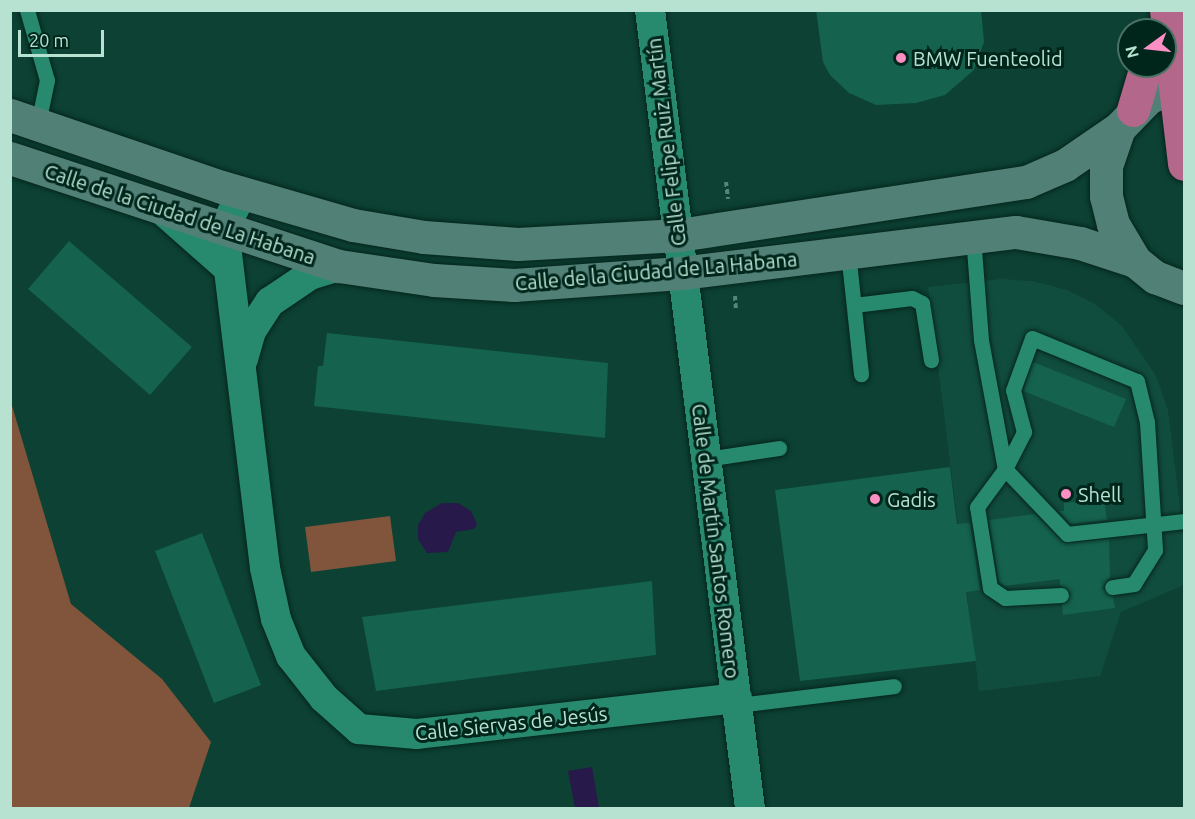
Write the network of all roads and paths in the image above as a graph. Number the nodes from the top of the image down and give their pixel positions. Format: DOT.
graph roads {
  1 [pos="27,10"];
  2 [pos="650,10"];
  3 [pos="1166,10"];
  4 [pos="1141,78"];
  5 [pos="1180,82"];
  6 [pos="1126,119"];
  7 [pos="24,120"];
  8 [pos="10,158"];
  9 [pos="1185,164"];
  10 [pos="242,193"];
  11 [pos="160,208"];
  12 [pos="224,229"];
  13 [pos="679,235"];
  14 [pos="973,236"];
  15 [pos="848,252"];
  16 [pos="1135,261"];
  17 [pos="339,266"];
  18 [pos="228,268"];
  19 [pos="681,273"];
  20 [pos="1185,288"];
  21 [pos="854,305"];
  22 [pos="931,360"];
  23 [pos="243,362"];
  24 [pos="861,374"];
  25 [pos="779,448"];
  26 [pos="706,459"];
  27 [pos="1005,469"];
  28 [pos="1185,521"];
  29 [pos="1156,524"];
  30 [pos="1112,587"];
  31 [pos="1061,595"];
  32 [pos="894,686"];
  33 [pos="738,702"];
  34 [pos="750,808"];
  1 -- 7 [label="lane, Calle de la Ciudad de La Habana"];
  2 -- 13 [label="street, Calle Felipe Ruiz Martín"];
  3 -- 5 [label="highway"];
  4 -- 6 [label="highway"];
  5 -- 6 [label="street, Calle de la Ciudad de La Habana"];
  5 -- 9 [label="highway"];
  6 -- 13 [label="street, Calle de la Ciudad de La Habana"];
  6 -- 16 [label="street"];
  7 -- 10 [label="street, Calle de la Ciudad de La Habana"];
  8 -- 11 [label="street, Calle de la Ciudad de La Habana"];
  10 -- 12 [label="street"];
  10 -- 13 [label="street, Calle de la Ciudad de La Habana"];
  11 -- 12 [label="street, Calle de la Ciudad de La Habana"];
  11 -- 18 [label="street"];
  12 -- 17 [label="street, Calle de la Ciudad de La Habana"];
  12 -- 18 [label="street, Calle Siervas de Jesús"];
  13 -- 19 [label="street, Calle Felipe Ruiz Martín"];
  14 -- 15 [label="street, Calle de la Ciudad de La Habana"];
  14 -- 16 [label="street, Calle de la Ciudad de La Habana"];
  14 -- 27 [label="lane"];
  15 -- 19 [label="street, Calle de la Ciudad de La Habana"];
  15 -- 21 [label="lane"];
  16 -- 20 [label="street"];
  17 -- 19 [label="street, Calle de la Ciudad de La Habana"];
  17 -- 23 [label="street, Calle Siervas de Jesús"];
  18 -- 23 [label="street, Calle Siervas de Jesús"];
  19 -- 26 [label="street, Calle de Martín Santos Romero"];
  21 -- 22 [label="lane"];
  21 -- 24 [label="lane"];
  23 -- 33 [label="street, Calle Siervas de Jesús"];
  25 -- 26 [label="lane"];
  26 -- 33 [label="street, Calle de Martín Santos Romero"];
  27 -- 29 [label="lane"];
  27 -- 29 [label="lane"];
  27 -- 31 [label="lane"];
  28 -- 29 [label="lane"];
  29 -- 30 [label="lane"];
  32 -- 33 [label="lane"];
  33 -- 34 [label="street, Calle de Martín Santos Romero"];
}
